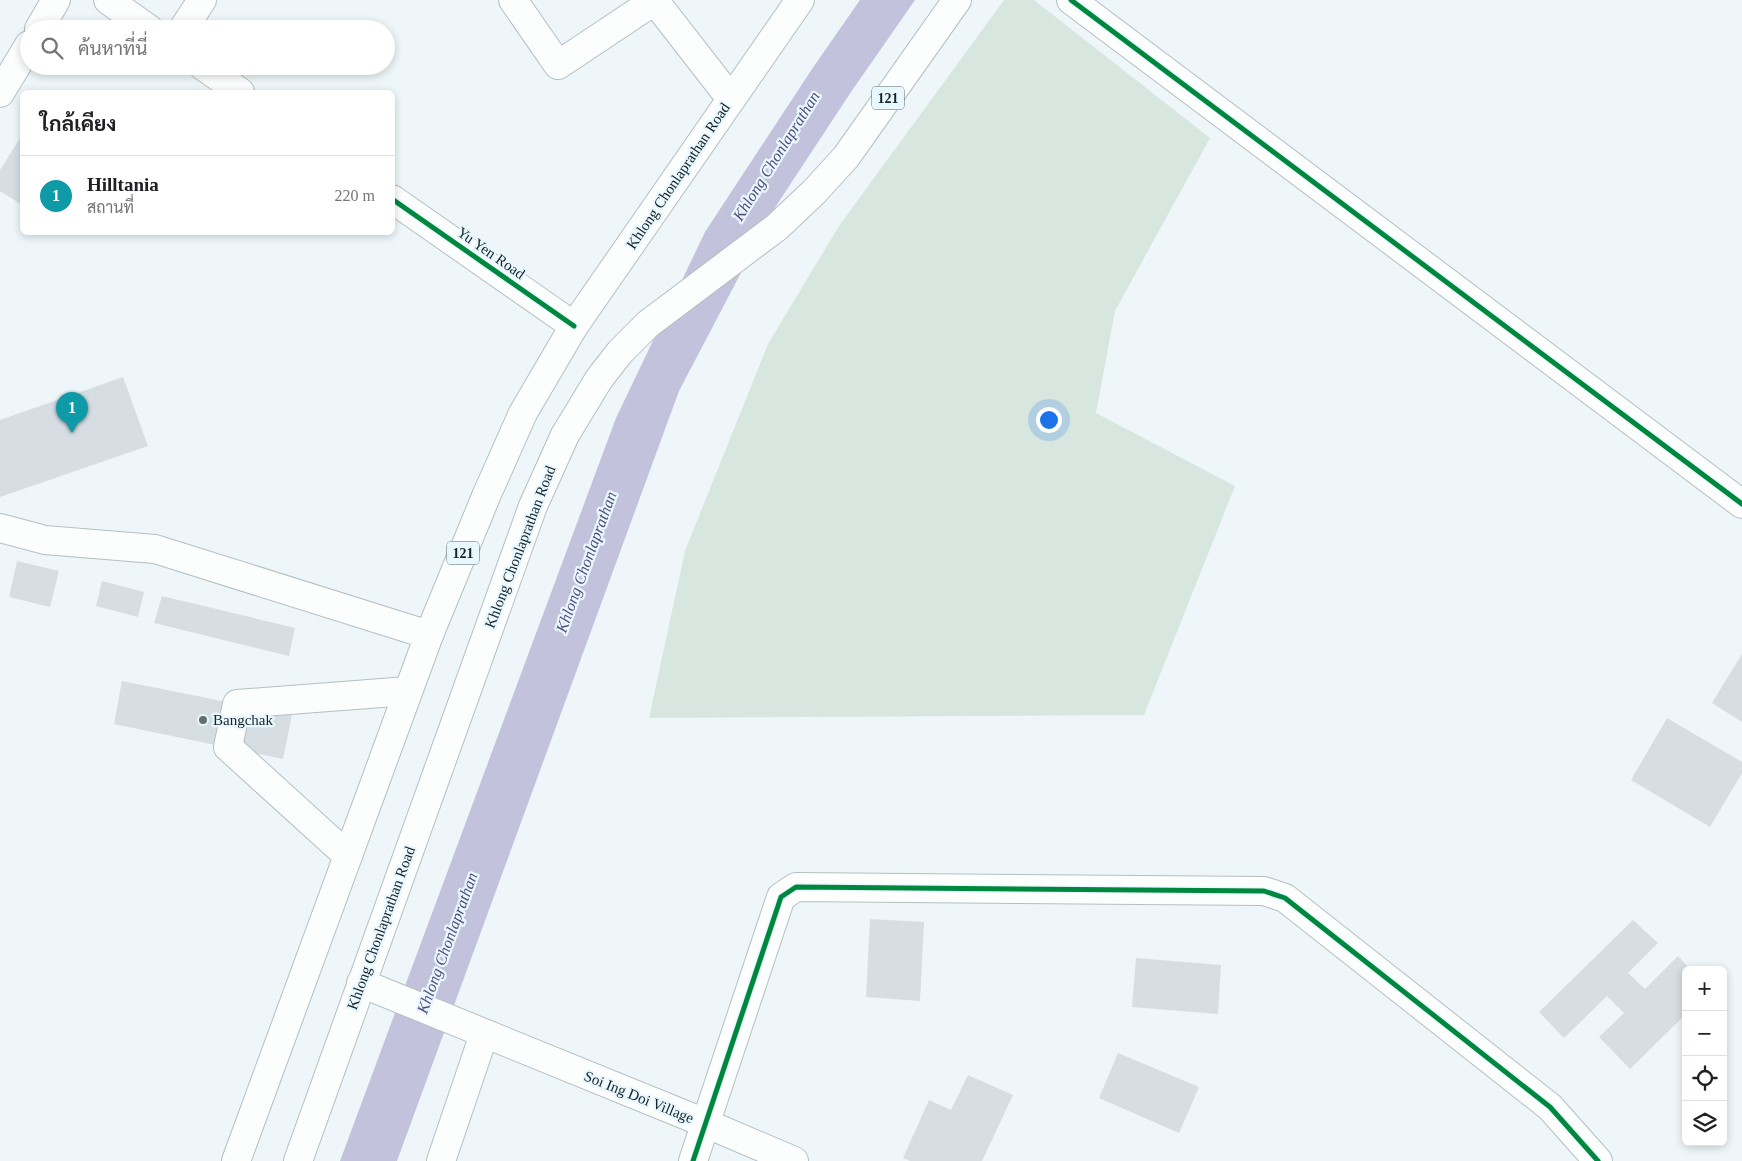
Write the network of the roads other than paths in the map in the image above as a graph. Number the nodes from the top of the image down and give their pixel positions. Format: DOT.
graph roads {
  1 [pos="56,0"];
  2 [pos="108,0"];
  3 [pos="202,0"];
  4 [pos="512,0"];
  5 [pos="654,0"];
  6 [pos="800,0"];
  7 [pos="957,0"];
  8 [pos="1070,0"];
  9 [pos="44,20"];
  10 [pos="136,20"];
  11 [pos="189,20"];
  12 [pos="20,60"];
  13 [pos="216,75"];
  14 [pos="237,90"];
  15 [pos="0,93"];
  16 [pos="731,99"];
  17 [pos="395,201"];
  18 [pos="574,326"];
  19 [pos="1742,504"];
  20 [pos="0,528"];
  21 [pos="428,635"];
  22 [pos="408,692"];
  23 [pos="348,856"];
  24 [pos="361,983"];
  25 [pos="484,1034"];
  26 [pos="705,1123"];
  27 [pos="236,1161"];
  28 [pos="298,1161"];
  29 [pos="441,1161"];
  30 [pos="694,1161"];
  31 [pos="794,1161"];
  32 [pos="1598,1161"];
  1 -- 9 [label="street"];
  2 -- 10 [label="street"];
  3 -- 11 [label="street"];
  4 -- 5 [label="street"];
  5 -- 16 [label="street"];
  6 -- 16 [label="street, Khlong Chonlaprathan Road / 121"];
  7 -- 24 [label="street, Khlong Chonlaprathan Road / 121"];
  8 -- 19 [label="street"];
  12 -- 15 [label="street"];
  13 -- 14 [label="street"];
  16 -- 18 [label="street, Khlong Chonlaprathan Road / 121"];
  17 -- 18 [label="street, Yu Yen Road"];
  18 -- 21 [label="street, Khlong Chonlaprathan Road / 121"];
  20 -- 21 [label="street"];
  21 -- 22 [label="street, Khlong Chonlaprathan Road / 121"];
  22 -- 23 [label="street, Khlong Chonlaprathan Road / 121"];
  22 -- 23 [label="street"];
  23 -- 27 [label="street, Khlong Chonlaprathan Road / 121"];
  24 -- 25 [label="street, Soi Ing Doi Village"];
  24 -- 28 [label="street, Khlong Chonlaprathan Road / 121"];
  25 -- 26 [label="street, Soi Ing Doi Village"];
  25 -- 29 [label="street"];
  26 -- 30 [label="street"];
  26 -- 31 [label="street, Soi Ing Doi Village"];
  26 -- 32 [label="street"];
}
